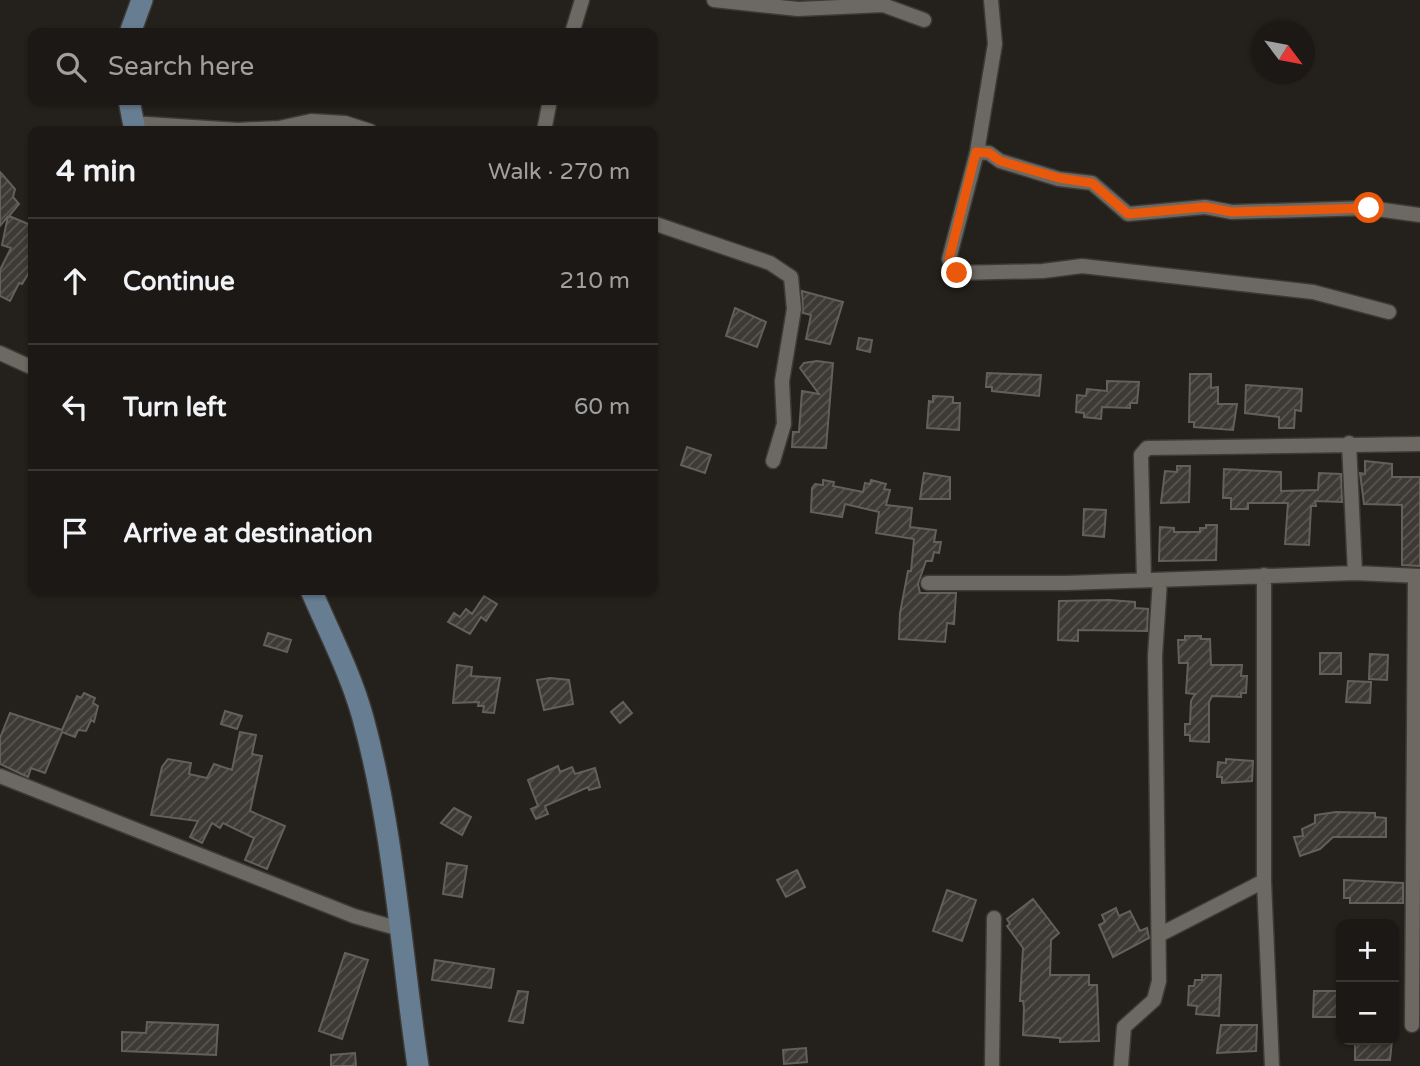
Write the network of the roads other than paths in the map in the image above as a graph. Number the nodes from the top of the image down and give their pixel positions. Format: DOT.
graph roads {
  1 [pos="142,0"];
  2 [pos="582,0"];
  3 [pos="714,0"];
  4 [pos="991,0"];
  5 [pos="924,20"];
  6 [pos="132,28"];
  7 [pos="574,28"];
  8 [pos="130,105"];
  9 [pos="549,105"];
  10 [pos="133,126"];
  11 [pos="288,126"];
  12 [pos="354,126"];
  13 [pos="545,126"];
  14 [pos="976,152"];
  15 [pos="1420,215"];
  16 [pos="658,225"];
  17 [pos="1389,312"];
  18 [pos="0,353"];
  19 [pos="28,366"];
  20 [pos="1349,443"];
  21 [pos="1420,444"];
  22 [pos="773,461"];
  23 [pos="1355,573"];
  24 [pos="1264,575"];
  25 [pos="1417,576"];
  26 [pos="1144,580"];
  27 [pos="1160,580"];
  28 [pos="928,583"];
  29 [pos="313,595"];
  30 [pos="0,776"];
  31 [pos="1264,881"];
  32 [pos="995,918"];
  33 [pos="400,929"];
  34 [pos="1159,935"];
  35 [pos="1412,1025"];
  36 [pos="418,1066"];
  37 [pos="992,1066"];
  38 [pos="1121,1066"];
  39 [pos="1272,1066"];
  1 -- 6 [label="street"];
  2 -- 7 [label="street"];
  3 -- 5 [label="street"];
  4 -- 14 [label="street"];
  8 -- 10 [label="street"];
  9 -- 13 [label="street"];
  11 -- 12 [label="street"];
  14 -- 15 [label="street"];
  14 -- 17 [label="street"];
  16 -- 22 [label="street"];
  18 -- 19 [label="street"];
  20 -- 21 [label="street"];
  20 -- 23 [label="street"];
  20 -- 26 [label="street"];
  23 -- 24 [label="street"];
  23 -- 25 [label="street"];
  24 -- 27 [label="street"];
  24 -- 31 [label="street"];
  25 -- 35 [label="street"];
  26 -- 27 [label="street"];
  26 -- 28 [label="street"];
  27 -- 34 [label="street"];
  29 -- 33 [label="street"];
  30 -- 33 [label="street"];
  31 -- 34 [label="street"];
  31 -- 39 [label="street"];
  32 -- 37 [label="street"];
  33 -- 36 [label="street"];
  34 -- 38 [label="street"];
}
